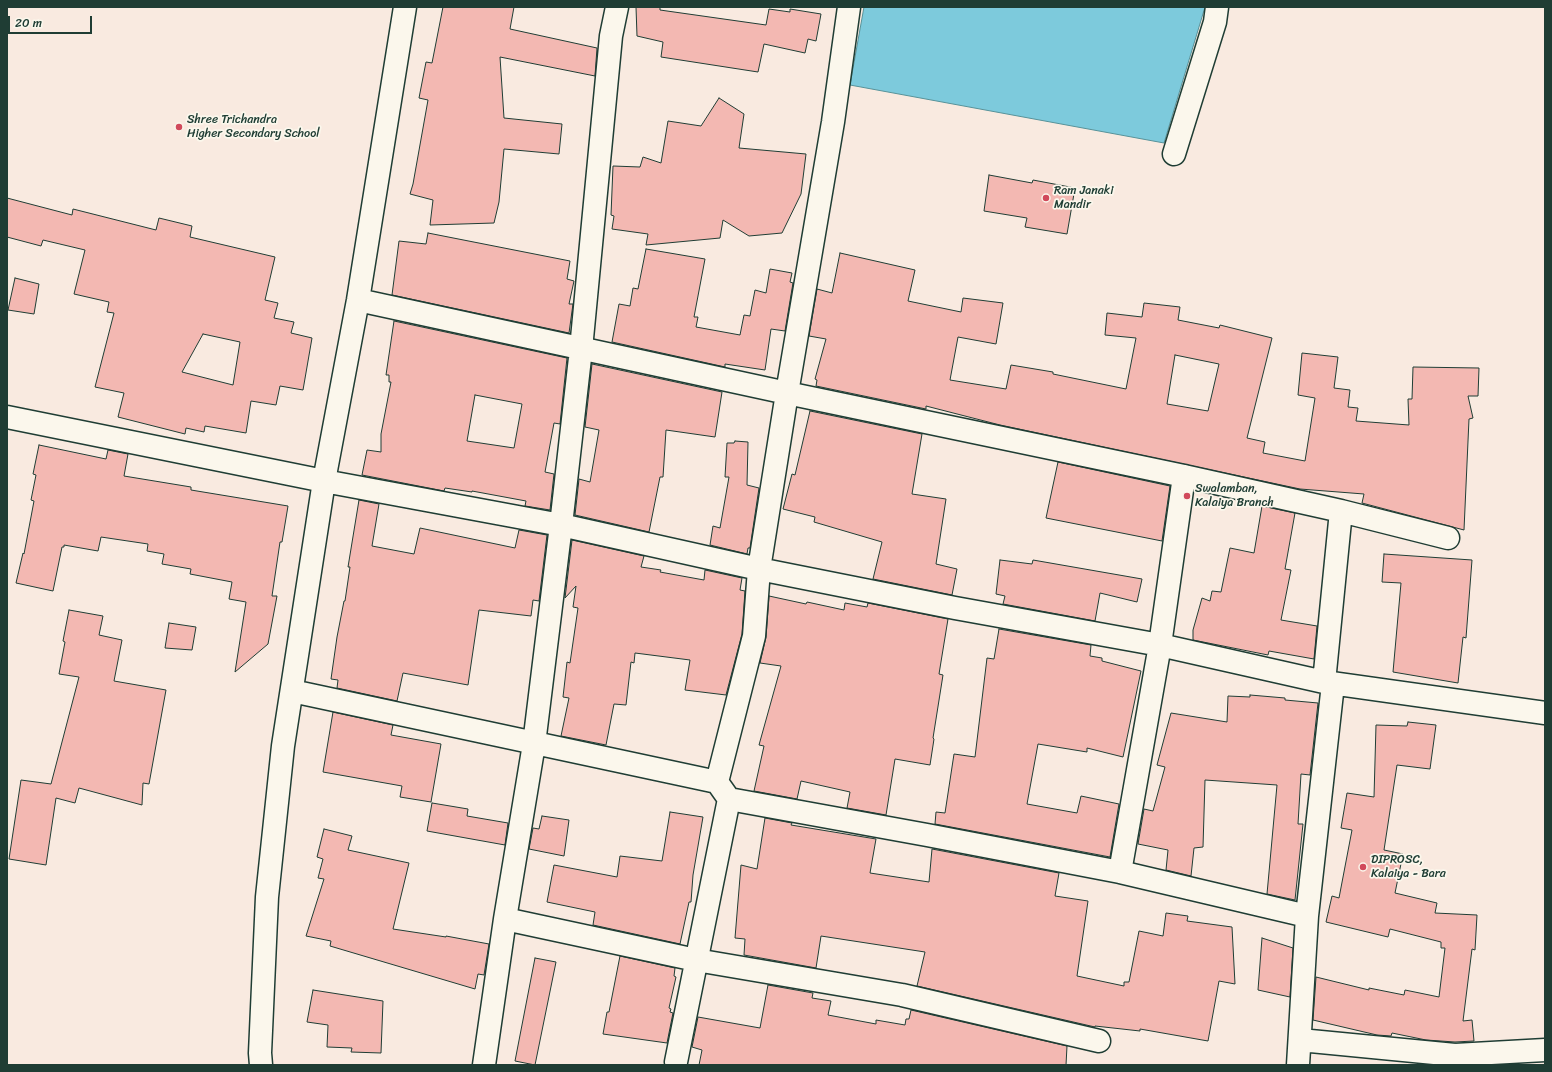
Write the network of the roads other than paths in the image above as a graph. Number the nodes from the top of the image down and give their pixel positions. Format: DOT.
graph roads {
  1 [pos="405,7"];
  2 [pos="617,7"];
  3 [pos="849,7"];
  4 [pos="1217,7"];
  5 [pos="1174,154"];
  6 [pos="358,300"];
  7 [pos="581,349"];
  8 [pos="787,393"];
  9 [pos="7,417"];
  10 [pos="1184,476"];
  11 [pos="324,481"];
  12 [pos="1340,512"];
  13 [pos="561,525"];
  14 [pos="1448,538"];
  15 [pos="758,569"];
  16 [pos="1160,645"];
  17 [pos="1329,683"];
  18 [pos="292,691"];
  19 [pos="1545,712"];
  20 [pos="534,744"];
  21 [pos="723,791"];
  22 [pos="1120,872"];
  23 [pos="1307,916"];
  24 [pos="505,919"];
  25 [pos="696,960"];
  26 [pos="1300,1040"];
  27 [pos="1098,1041"];
  28 [pos="1544,1055"];
  29 [pos="676,1062"];
  30 [pos="261,1065"];
  31 [pos="484,1065"];
  32 [pos="1298,1065"];
  1 -- 6 [label="street"];
  2 -- 7 [label="street"];
  3 -- 8 [label="street"];
  4 -- 5 [label="street"];
  6 -- 7 [label="street"];
  6 -- 11 [label="street"];
  7 -- 8 [label="street"];
  7 -- 13 [label="street"];
  8 -- 10 [label="street"];
  8 -- 15 [label="street"];
  9 -- 11 [label="street"];
  10 -- 12 [label="street"];
  10 -- 16 [label="street"];
  11 -- 13 [label="street"];
  11 -- 18 [label="street"];
  12 -- 14 [label="street"];
  12 -- 17 [label="street"];
  13 -- 15 [label="street"];
  13 -- 20 [label="street"];
  15 -- 16 [label="street"];
  15 -- 21 [label="street"];
  16 -- 17 [label="street"];
  16 -- 22 [label="street"];
  17 -- 19 [label="street"];
  17 -- 23 [label="street"];
  18 -- 20 [label="street"];
  18 -- 30 [label="street"];
  20 -- 21 [label="street"];
  20 -- 24 [label="street"];
  21 -- 22 [label="street"];
  21 -- 25 [label="street"];
  22 -- 23 [label="street"];
  23 -- 26 [label="street"];
  24 -- 25 [label="street"];
  24 -- 31 [label="street"];
  25 -- 27 [label="street"];
  25 -- 29 [label="street"];
  26 -- 28 [label="street"];
  26 -- 32 [label="street"];
}
